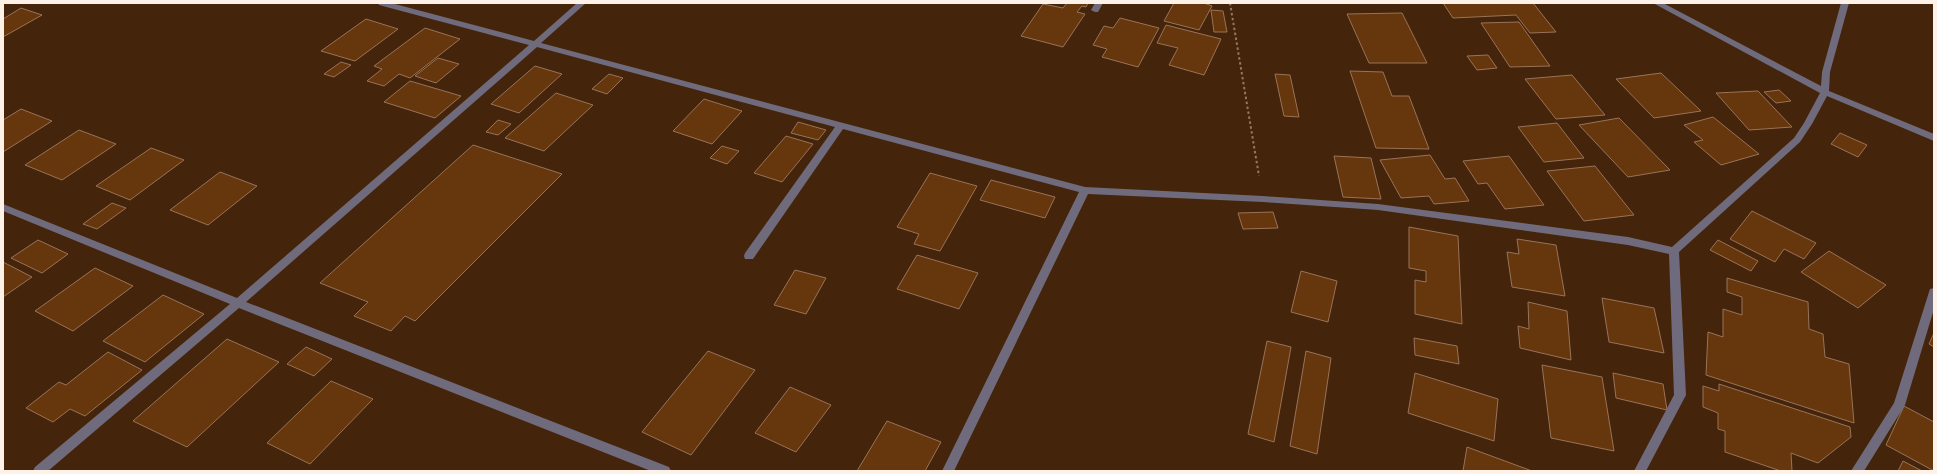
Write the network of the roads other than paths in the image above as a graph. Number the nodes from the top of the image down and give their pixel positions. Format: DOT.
graph roads {
  1 [pos="382,3"];
  2 [pos="582,3"];
  3 [pos="1099,3"];
  4 [pos="1657,3"];
  5 [pos="1845,3"];
  6 [pos="1095,10"];
  7 [pos="534,43"];
  8 [pos="1825,92"];
  9 [pos="841,125"];
  10 [pos="1934,138"];
  11 [pos="1085,190"];
  12 [pos="3,207"];
  13 [pos="1674,251"];
  14 [pos="749,256"];
  15 [pos="1934,292"];
  16 [pos="238,303"];
  17 [pos="39,471"];
  18 [pos="665,471"];
  19 [pos="948,471"];
  20 [pos="1640,471"];
  21 [pos="1857,471"];
  1 -- 7 [label="street"];
  2 -- 7 [label="street"];
  3 -- 6 [label="street"];
  4 -- 8 [label="street"];
  5 -- 8 [label="street"];
  7 -- 9 [label="street"];
  7 -- 16 [label="street"];
  8 -- 10 [label="street"];
  8 -- 13 [label="street"];
  9 -- 11 [label="street"];
  9 -- 14 [label="street"];
  11 -- 13 [label="street"];
  11 -- 19 [label="street"];
  12 -- 16 [label="street"];
  13 -- 20 [label="street"];
  15 -- 21 [label="street"];
  16 -- 17 [label="street"];
  16 -- 18 [label="street"];
}
